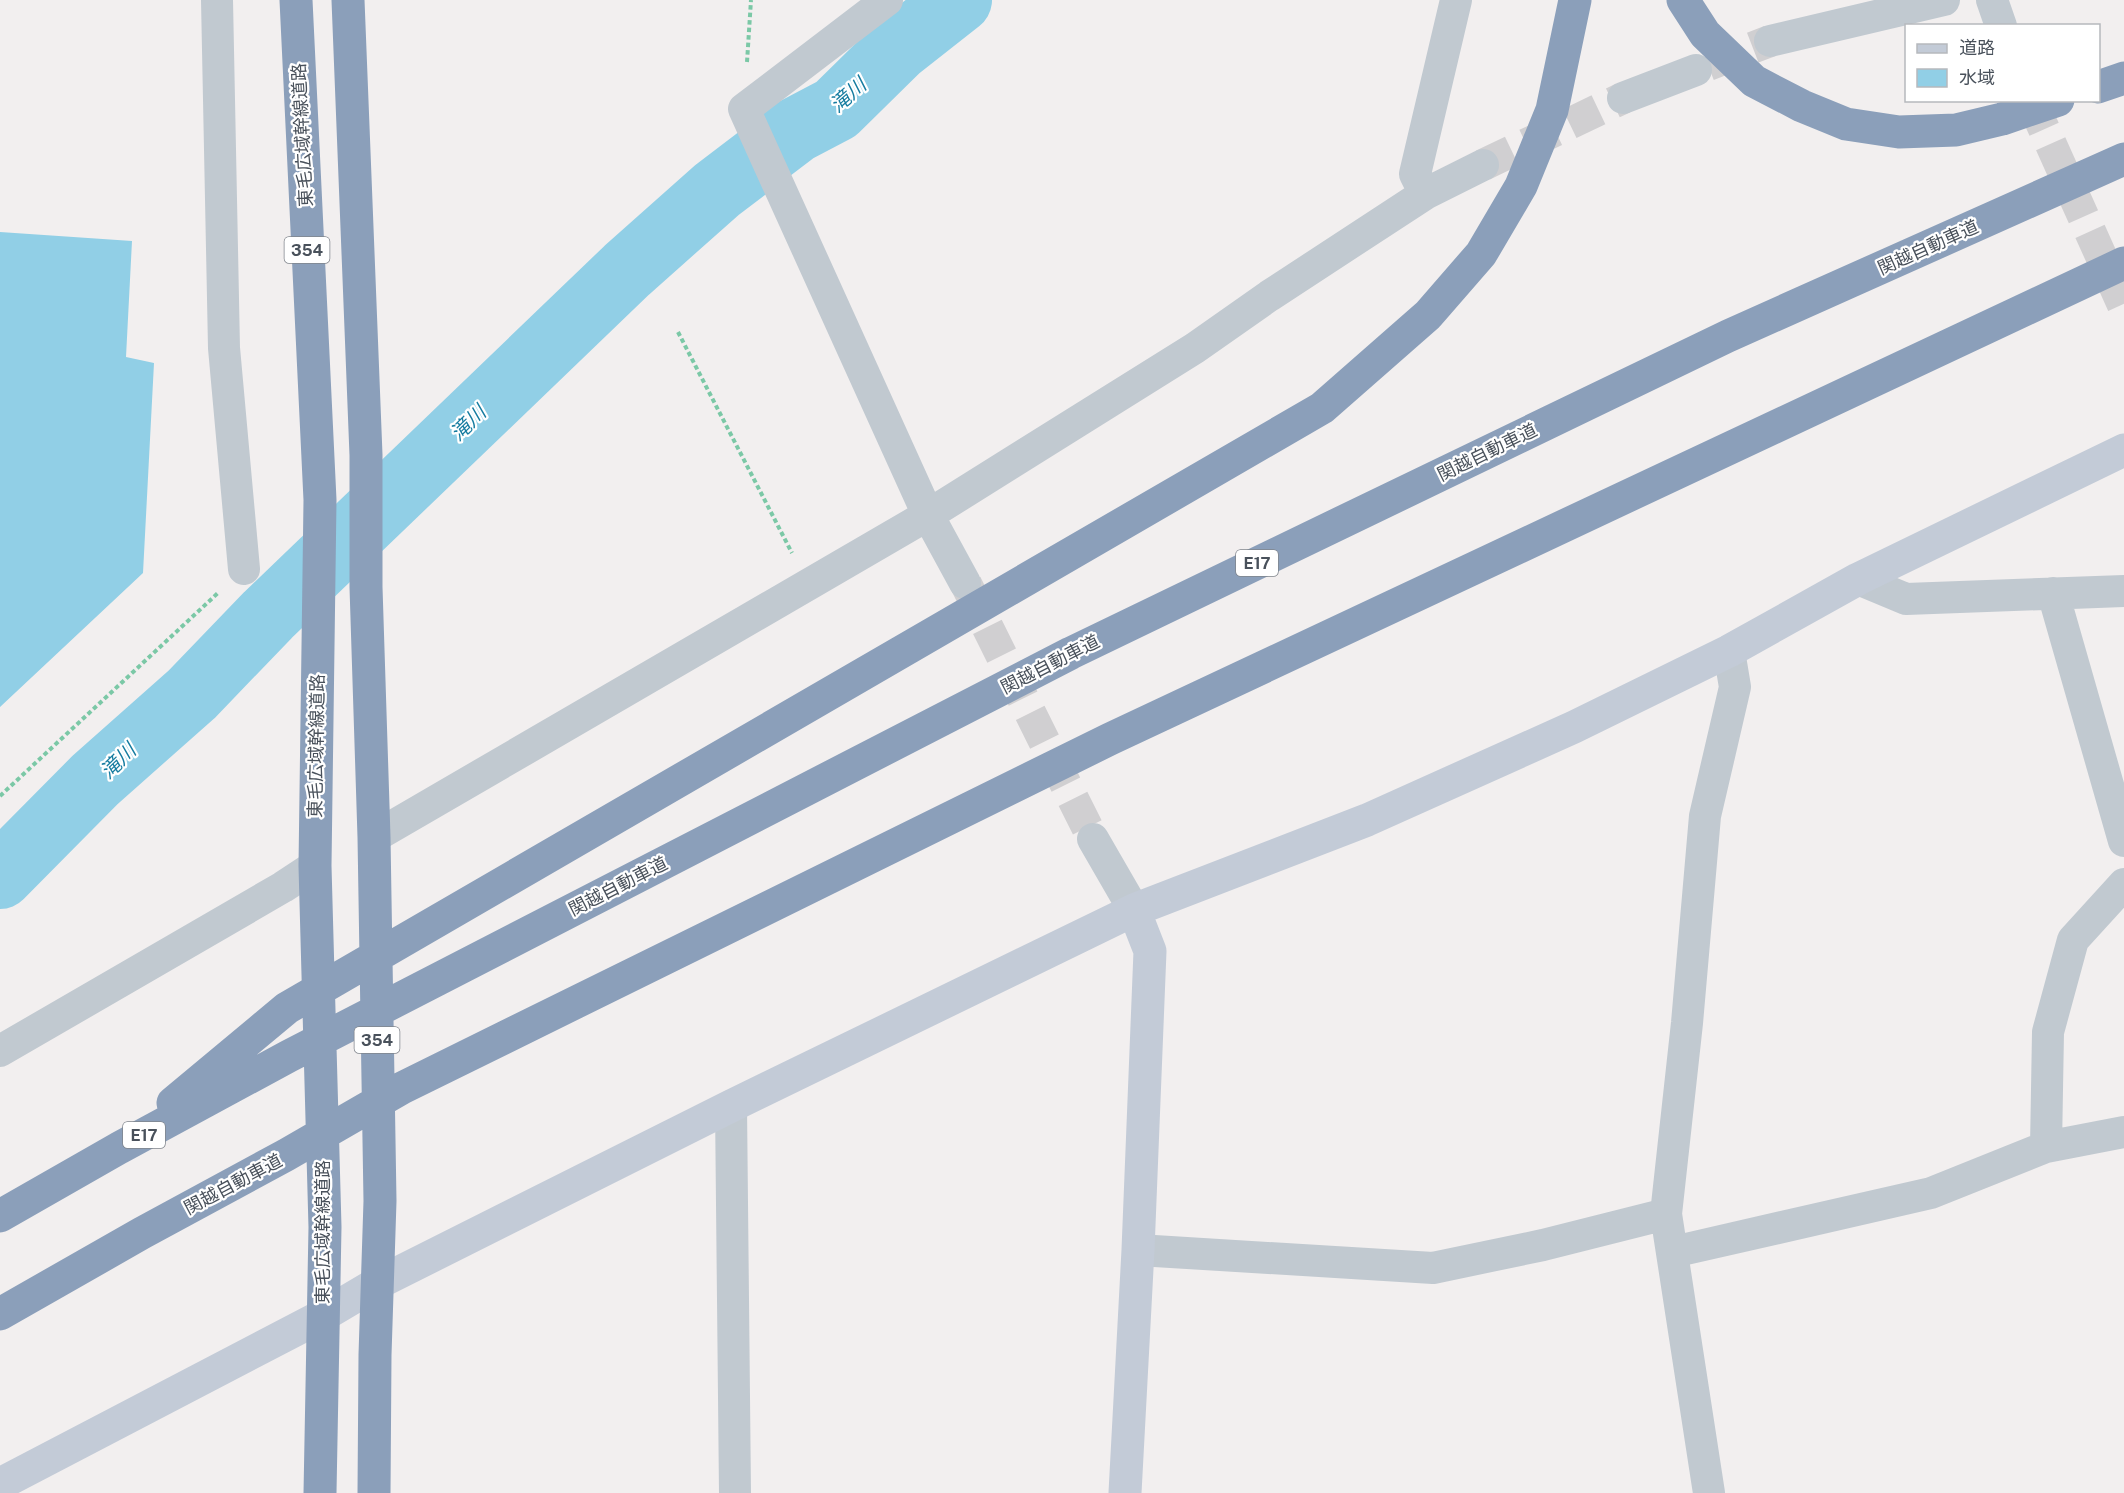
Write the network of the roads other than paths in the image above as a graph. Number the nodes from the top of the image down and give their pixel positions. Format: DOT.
graph roads {
  1 [pos="217,0"];
  2 [pos="296,0"];
  3 [pos="348,0"];
  4 [pos="887,0"];
  5 [pos="1456,0"];
  6 [pos="1575,0"];
  7 [pos="1683,0"];
  8 [pos="1944,0"];
  9 [pos="1992,0"];
  10 [pos="2000,24"];
  11 [pos="1770,41"];
  12 [pos="1695,70"];
  13 [pos="2124,78"];
  14 [pos="2100,86"];
  15 [pos="1623,98"];
  16 [pos="2052,102"];
  17 [pos="2124,159"];
  18 [pos="1483,165"];
  19 [pos="1425,194"];
  20 [pos="2124,263"];
  21 [pos="2124,450"];
  22 [pos="928,514"];
  23 [pos="244,570"];
  24 [pos="1858,579"];
  25 [pos="965,583"];
  26 [pos="2124,591"];
  27 [pos="2053,593"];
  28 [pos="1729,651"];
  29 [pos="374,837"];
  30 [pos="1093,839"];
  31 [pos="2124,841"];
  32 [pos="315,866"];
  33 [pos="2124,884"];
  34 [pos="1134,910"];
  35 [pos="0,1051"];
  36 [pos="731,1106"];
  37 [pos="2124,1132"];
  38 [pos="2046,1147"];
  39 [pos="119,1148"];
  40 [pos="1666,1214"];
  41 [pos="0,1216"];
  42 [pos="142,1233"];
  43 [pos="1138,1250"];
  44 [pos="1673,1252"];
  45 [pos="376,1284"];
  46 [pos="0,1314"];
  47 [pos="322,1316"];
  48 [pos="0,1333"];
  49 [pos="0,1484"];
  50 [pos="320,1493"];
  51 [pos="374,1493"];
  52 [pos="735,1493"];
  53 [pos="1125,1493"];
  54 [pos="1709,1493"];
  1 -- 23 [label="street"];
  2 -- 32 [label="highway, 東毛広域幹線道路 / 354"];
  3 -- 29 [label="highway, 354"];
  4 -- 22 [label="street"];
  5 -- 19 [label="street"];
  6 -- 39 [label="highway"];
  7 -- 16 [label="highway"];
  8 -- 11 [label="street"];
  9 -- 10 [label="street"];
  12 -- 15 [label="street"];
  13 -- 14 [label="highway"];
  17 -- 39 [label="highway, 関越自動車道 / E17"];
  18 -- 19 [label="street"];
  19 -- 22 [label="street"];
  20 -- 42 [label="highway, 関越自動車道"];
  21 -- 24 [label="street"];
  22 -- 25 [label="street"];
  22 -- 29 [label="street"];
  24 -- 27 [label="street"];
  24 -- 28 [label="street"];
  26 -- 27 [label="street"];
  27 -- 31 [label="street"];
  28 -- 34 [label="street"];
  28 -- 40 [label="street"];
  29 -- 45 [label="highway, 354"];
  30 -- 34 [label="street"];
  32 -- 35 [label="street"];
  32 -- 47 [label="highway, 東毛広域幹線道路 / 354"];
  33 -- 38 [label="street"];
  34 -- 36 [label="street"];
  34 -- 43 [label="street"];
  36 -- 45 [label="street"];
  36 -- 52 [label="street"];
  37 -- 38 [label="street"];
  38 -- 44 [label="street"];
  39 -- 41 [label="highway, 関越自動車道 / E17"];
  40 -- 43 [label="street"];
  40 -- 44 [label="street"];
  42 -- 46 [label="highway, 関越自動車道"];
  42 -- 48 [label="highway"];
  43 -- 53 [label="street"];
  44 -- 54 [label="street"];
  45 -- 47 [label="street"];
  45 -- 51 [label="highway, 354"];
  47 -- 49 [label="street"];
  47 -- 50 [label="highway, 東毛広域幹線道路 / 354"];
}
